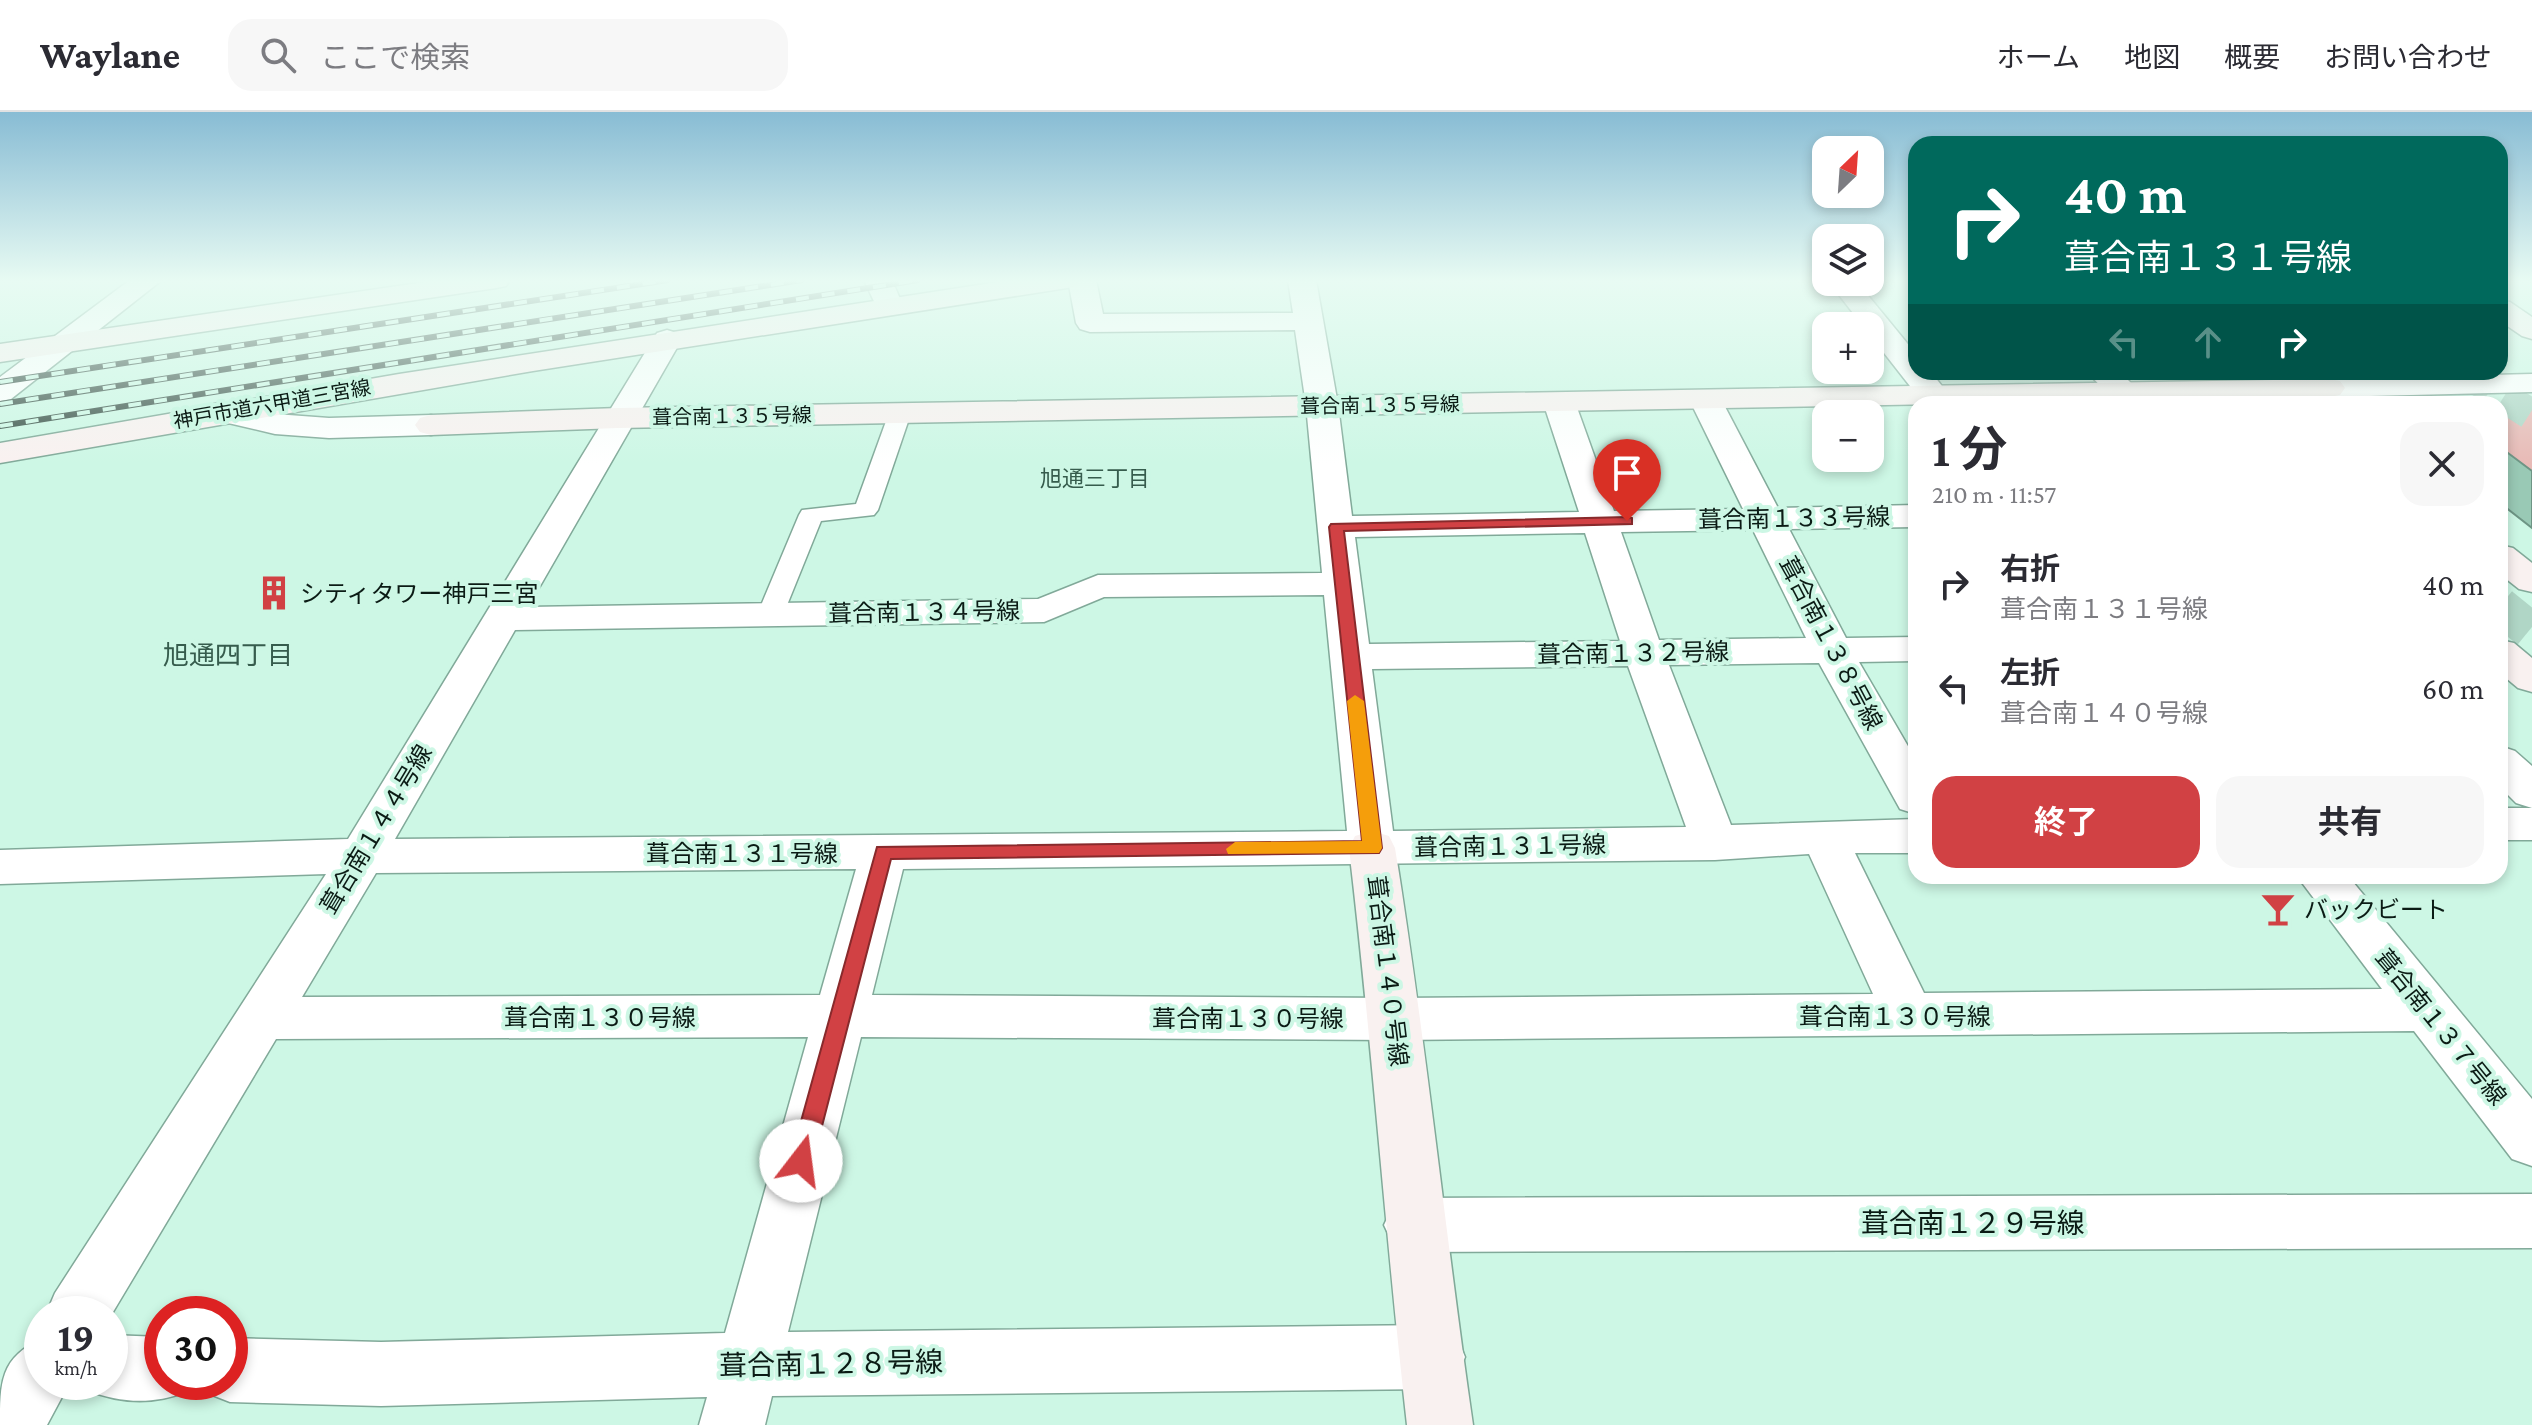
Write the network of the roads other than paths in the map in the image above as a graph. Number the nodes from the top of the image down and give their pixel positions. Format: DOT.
graph roads {
  1 [pos="66,341"];
  2 [pos="86,341"];
  3 [pos="653,341"];
  4 [pos="666,341"];
  5 [pos="1312,341"];
  6 [pos="1890,341"];
  7 [pos="61,345"];
  8 [pos="0,353"];
  9 [pos="1908,364"];
  10 [pos="429,378"];
  11 [pos="1921,380"];
  12 [pos="2279,380"];
  13 [pos="2532,383"];
  14 [pos="2301,388"];
  15 [pos="2190,389"];
  16 [pos="2121,390"];
  17 [pos="0,392"];
  18 [pos="1934,396"];
  19 [pos="2011,396"];
  20 [pos="1908,400"];
  21 [pos="1706,401"];
  22 [pos="1559,402"];
  23 [pos="1322,405"];
  24 [pos="222,412"];
  25 [pos="900,413"];
  26 [pos="618,418"];
  27 [pos="431,425"];
  28 [pos="0,453"];
  29 [pos="1908,516"];
  30 [pos="1765,518"];
  31 [pos="1600,522"];
  32 [pos="1336,527"];
  33 [pos="2508,562"];
  34 [pos="2532,581"];
  35 [pos="1342,584"];
  36 [pos="770,615"];
  37 [pos="500,619"];
  38 [pos="1908,649"];
  39 [pos="1832,650"];
  40 [pos="1644,653"];
  41 [pos="1350,657"];
  42 [pos="2508,659"];
  43 [pos="2532,679"];
  44 [pos="2508,769"];
  45 [pos="1908,784"];
  46 [pos="2532,792"];
  47 [pos="2508,824"];
  48 [pos="2532,824"];
  49 [pos="1908,836"];
  50 [pos="1824,837"];
  51 [pos="1715,843"];
  52 [pos="1372,848"];
  53 [pos="884,852"];
  54 [pos="362,856"];
  55 [pos="0,867"];
  56 [pos="2327,884"];
  57 [pos="2426,1010"];
  58 [pos="840,1016"];
  59 [pos="1909,1016"];
  60 [pos="261,1018"];
  61 [pos="1396,1019"];
  62 [pos="2532,1141"];
  63 [pos="2532,1221"];
  64 [pos="1414,1225"];
  65 [pos="88,1296"];
  66 [pos="1433,1357"];
  67 [pos="747,1364"];
  68 [pos="248,1370"];
  69 [pos="25,1400"];
  70 [pos="10,1425"];
  71 [pos="732,1425"];
  72 [pos="1440,1425"];
  1 -- 7 [label="street"];
  2 -- 7 [label="street"];
  3 -- 10 [label="street, 神戸市道六甲道三宮線"];
  4 -- 26 [label="street, 葺合南１４４号線"];
  5 -- 23 [label="street, 葺合南１４０号線"];
  6 -- 9 [label="street"];
  7 -- 8 [label="street"];
  7 -- 17 [label="street"];
  10 -- 24 [label="street, 神戸市道六甲道三宮線"];
  10 -- 27 [label="street"];
  11 -- 18 [label="street"];
  12 -- 14 [label="street"];
  13 -- 14 [label="street"];
  14 -- 15 [label="street, 葺合南１３５号線"];
  15 -- 16 [label="street, 葺合南１３５号線"];
  16 -- 19 [label="street, 葺合南１３５号線"];
  20 -- 21 [label="street, 葺合南１３５号線"];
  21 -- 22 [label="street, 葺合南１３５号線"];
  21 -- 30 [label="street, 葺合南１３８号線"];
  22 -- 23 [label="street, 葺合南１３５号線"];
  22 -- 31 [label="street"];
  23 -- 25 [label="street, 葺合南１３５号線"];
  23 -- 32 [label="street, 葺合南１４０号線"];
  24 -- 27 [label="street, 葺合南１３５号線"];
  24 -- 28 [label="street, 神戸市道六甲道三宮線"];
  25 -- 26 [label="street, 葺合南１３５号線"];
  25 -- 36 [label="lane"];
  26 -- 27 [label="street, 葺合南１３５号線"];
  26 -- 37 [label="street, 葺合南１４４号線"];
  29 -- 30 [label="street, 葺合南１３３号線"];
  30 -- 31 [label="street, 葺合南１３３号線"];
  30 -- 39 [label="street, 葺合南１３８号線"];
  31 -- 32 [label="street, 葺合南１３３号線"];
  31 -- 40 [label="street"];
  32 -- 35 [label="street, 葺合南１４０号線"];
  33 -- 34 [label="street"];
  35 -- 36 [label="street, 葺合南１３４号線"];
  35 -- 41 [label="street, 葺合南１４０号線"];
  36 -- 37 [label="street, 葺合南１３４号線"];
  37 -- 54 [label="street, 葺合南１４４号線"];
  38 -- 39 [label="street, 葺合南１３２号線"];
  39 -- 40 [label="street, 葺合南１３２号線"];
  39 -- 45 [label="street, 葺合南１３８号線"];
  40 -- 41 [label="street, 葺合南１３２号線"];
  40 -- 51 [label="street"];
  41 -- 52 [label="street, 葺合南１４０号線"];
  42 -- 43 [label="street"];
  44 -- 46 [label="street"];
  47 -- 48 [label="street"];
  49 -- 50 [label="street, 葺合南１３１号線"];
  50 -- 51 [label="street, 葺合南１３１号線"];
  50 -- 59 [label="street"];
  51 -- 52 [label="street, 葺合南１３１号線"];
  52 -- 53 [label="street, 葺合南１３１号線"];
  52 -- 61 [label="street, 葺合南１４０号線"];
  53 -- 54 [label="street, 葺合南１３１号線"];
  53 -- 58 [label="street"];
  54 -- 55 [label="street, 葺合南１３１号線"];
  54 -- 60 [label="street, 葺合南１４４号線"];
  56 -- 57 [label="street, 葺合南１３７号線"];
  57 -- 59 [label="street, 葺合南１３０号線"];
  57 -- 62 [label="street, 葺合南１３７号線"];
  58 -- 60 [label="street, 葺合南１３０号線"];
  58 -- 61 [label="street, 葺合南１３０号線"];
  58 -- 67 [label="street"];
  59 -- 61 [label="street, 葺合南１３０号線"];
  60 -- 65 [label="street, 葺合南１４４号線"];
  61 -- 64 [label="street, 葺合南１４０号線"];
  63 -- 64 [label="street, 葺合南１２９号線"];
  64 -- 66 [label="street, 葺合南１４０号線"];
  66 -- 67 [label="street, 葺合南１２８号線"];
  66 -- 72 [label="street, 葺合南１４０号線"];
  67 -- 68 [label="street, 葺合南１２８号線"];
  67 -- 71 [label="street"];
  69 -- 70 [label="street"];
}
